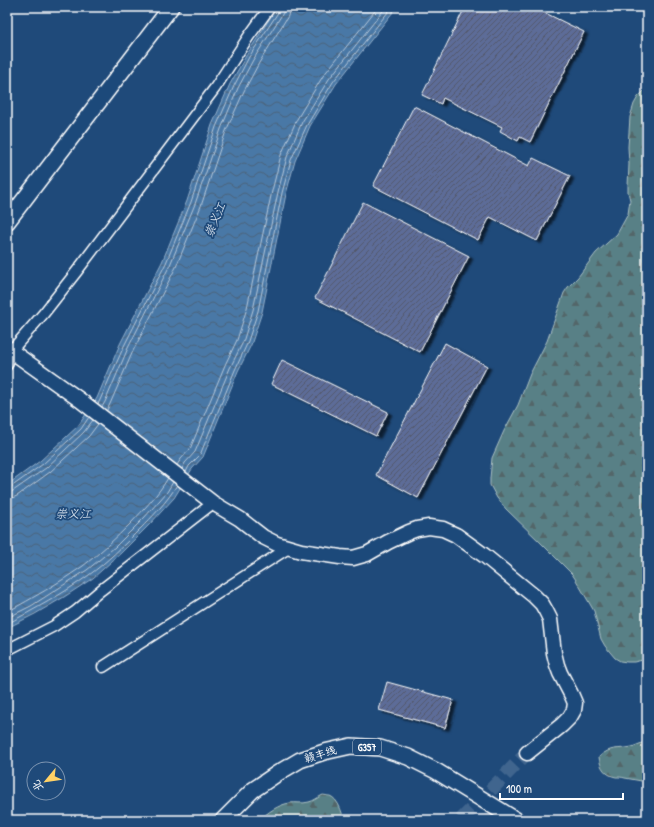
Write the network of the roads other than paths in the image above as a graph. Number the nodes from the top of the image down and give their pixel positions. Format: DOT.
graph roads {
  1 [pos="158,7"];
  2 [pos="171,7"];
  3 [pos="270,7"];
  4 [pos="7,207"];
  5 [pos="7,222"];
  6 [pos="9,349"];
  7 [pos="7,365"];
  8 [pos="213,503"];
  9 [pos="290,547"];
  10 [pos="7,650"];
  11 [pos="103,668"];
  12 [pos="527,753"];
  13 [pos="223,820"];
  14 [pos="516,820"];
  1 -- 4 [label="main road"];
  2 -- 5 [label="main road"];
  3 -- 6 [label="street"];
  6 -- 7 [label="street"];
  6 -- 8 [label="street"];
  8 -- 9 [label="street"];
  8 -- 10 [label="street"];
  9 -- 11 [label="street"];
  9 -- 12 [label="street"];
  13 -- 14 [label="main road, 赣丰线 / G357"];
}
